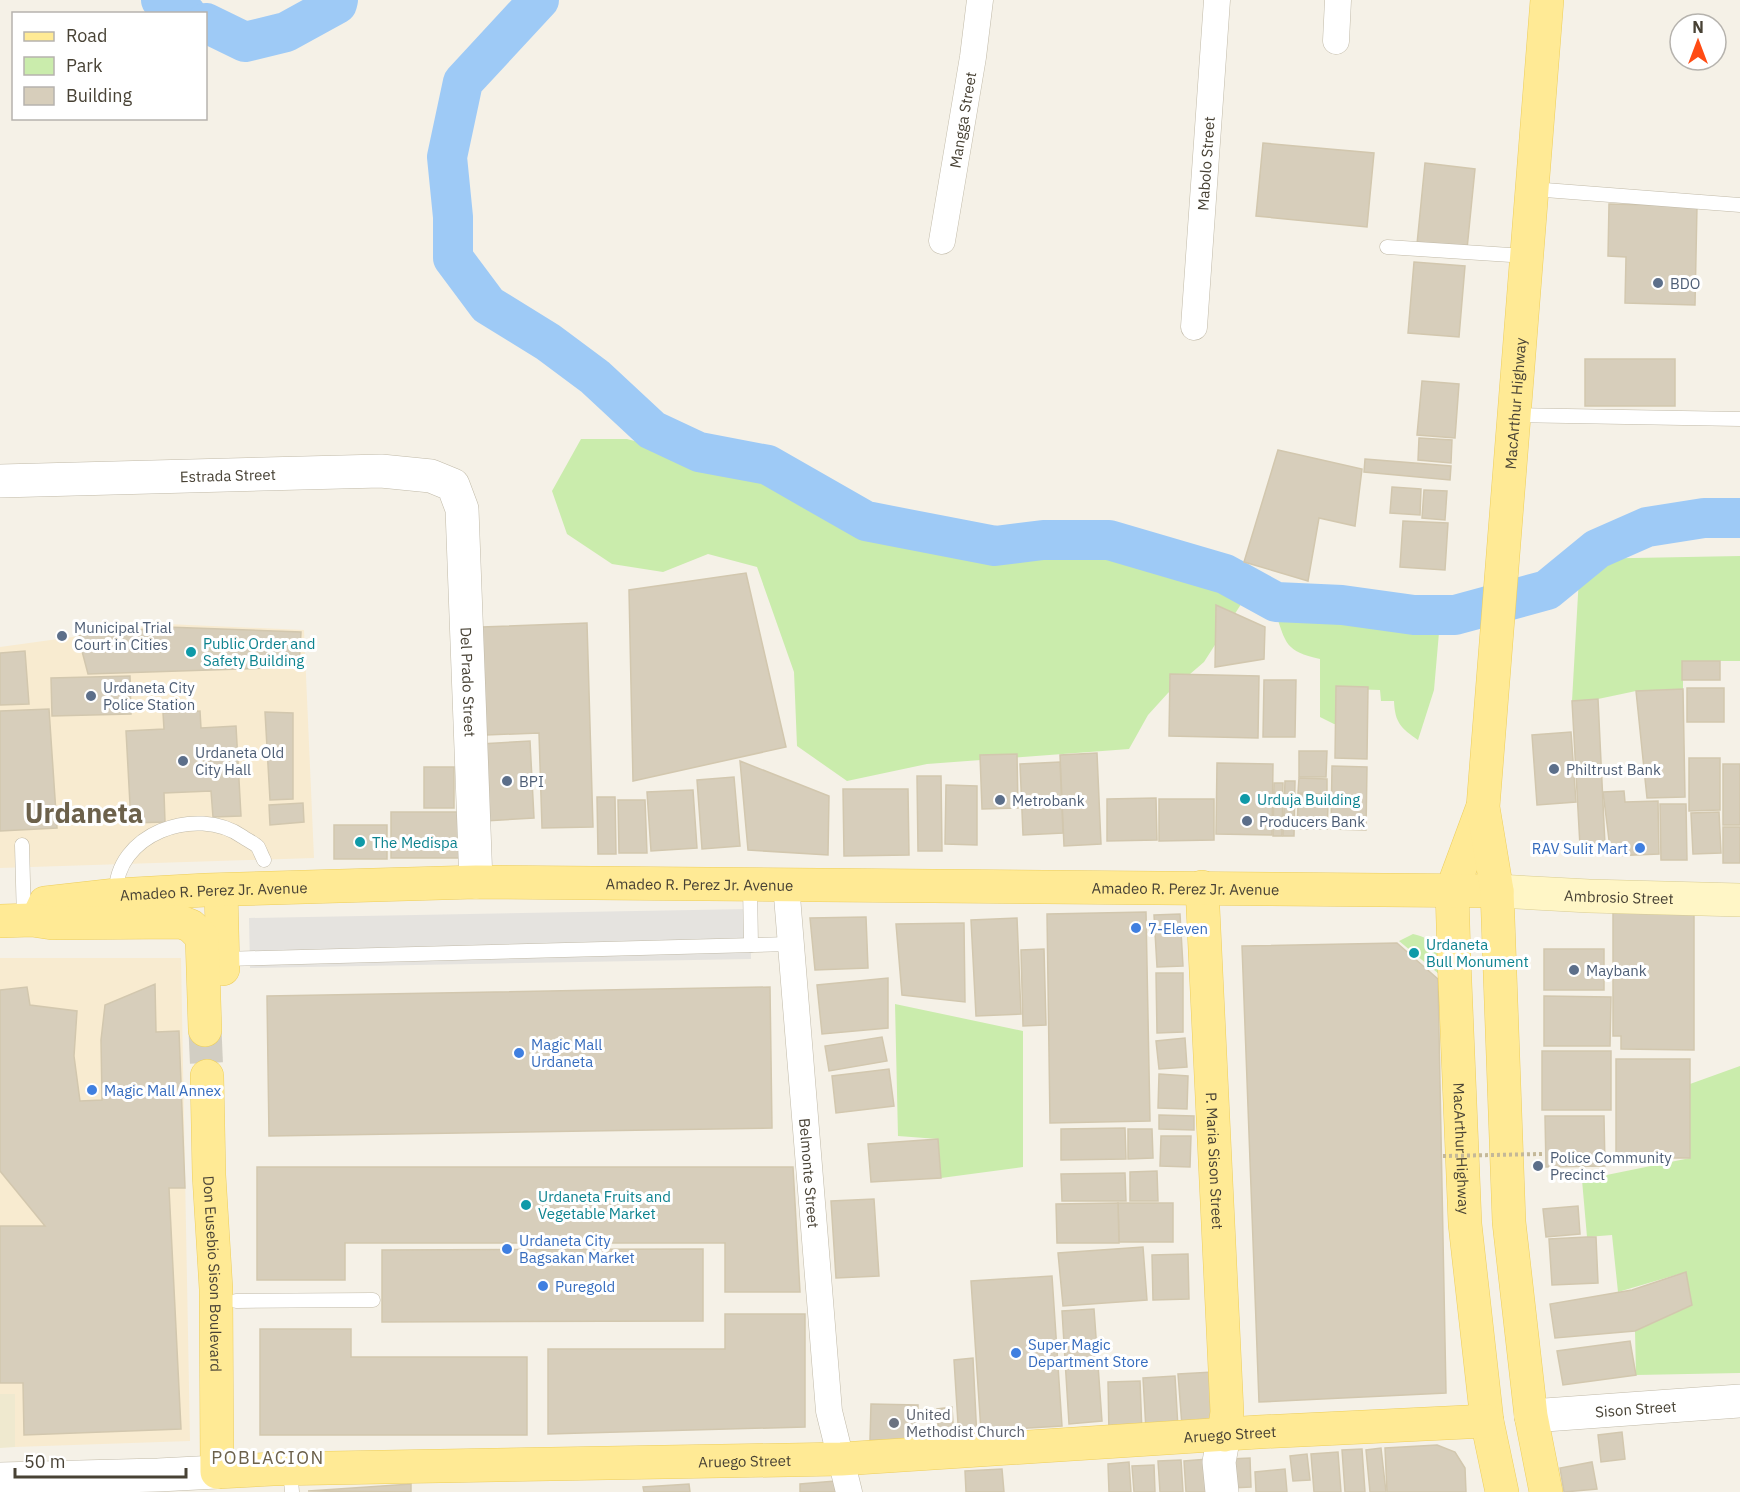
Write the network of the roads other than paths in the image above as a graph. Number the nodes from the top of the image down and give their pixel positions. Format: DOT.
graph roads {
  1 [pos="980,0"];
  2 [pos="1217,0"];
  3 [pos="1338,0"];
  4 [pos="1546,0"];
  5 [pos="1336,41"];
  6 [pos="1532,189"];
  7 [pos="1740,205"];
  8 [pos="942,241"];
  9 [pos="1387,247"];
  10 [pos="1527,256"];
  11 [pos="1194,327"];
  12 [pos="1514,415"];
  13 [pos="1740,419"];
  14 [pos="0,481"];
  15 [pos="453,485"];
  16 [pos="1483,807"];
  17 [pos="22,845"];
  18 [pos="264,860"];
  19 [pos="477,882"];
  20 [pos="750,884"];
  21 [pos="786,884"];
  22 [pos="1202,887"];
  23 [pos="221,890"];
  24 [pos="1409,890"];
  25 [pos="1452,890"];
  26 [pos="1497,891"];
  27 [pos="116,895"];
  28 [pos="1740,900"];
  29 [pos="20,920"];
  30 [pos="1204,927"];
  31 [pos="790,944"];
  32 [pos="751,945"];
  33 [pos="223,960"];
  34 [pos="1506,1130"];
  35 [pos="1452,1144"];
  36 [pos="373,1300"];
  37 [pos="236,1301"];
  38 [pos="1740,1401"];
  39 [pos="1531,1416"];
  40 [pos="1487,1421"];
  41 [pos="1224,1435"];
  42 [pos="841,1459"];
  43 [pos="230,1474"];
  44 [pos="0,1479"];
  45 [pos="291,1481"];
  46 [pos="849,1492"];
  47 [pos="1222,1492"];
  48 [pos="1502,1492"];
  49 [pos="1546,1492"];
  1 -- 8 [label="street, Mangga Street"];
  2 -- 11 [label="street, Mabolo Street"];
  3 -- 5 [label="street"];
  4 -- 6 [label="main road, MacArthur Highway"];
  6 -- 7 [label="lane"];
  6 -- 10 [label="main road, MacArthur Highway"];
  9 -- 10 [label="lane"];
  10 -- 12 [label="main road, MacArthur Highway"];
  12 -- 13 [label="lane"];
  12 -- 16 [label="main road, MacArthur Highway"];
  14 -- 15 [label="street, Estrada Street"];
  15 -- 19 [label="street, Del Prado Street"];
  16 -- 25 [label="main road, MacArthur Highway"];
  16 -- 26 [label="main road, MacArthur Highway"];
  17 -- 29 [label="lane"];
  18 -- 27 [label="lane"];
  19 -- 20 [label="main road, Amadeo R. Perez Jr. Avenue"];
  19 -- 23 [label="main road, Amadeo R. Perez Jr. Avenue"];
  20 -- 21 [label="main road, Amadeo R. Perez Jr. Avenue"];
  20 -- 32 [label="lane"];
  21 -- 22 [label="main road, Amadeo R. Perez Jr. Avenue"];
  21 -- 31 [label="street, Belmonte Street"];
  22 -- 24 [label="main road, Amadeo R. Perez Jr. Avenue"];
  22 -- 30 [label="main road, P. Maria Sison Street"];
  23 -- 27 [label="main road, Amadeo R. Perez Jr. Avenue"];
  23 -- 33 [label="main road"];
  24 -- 25 [label="main road, Amadeo R. Perez Jr. Avenue"];
  24 -- 30 [label="main road, Amadeo R. Perez Jr. Avenue"];
  25 -- 26 [label="main road, Amadeo R. Perez Jr. Avenue"];
  25 -- 35 [label="main road, MacArthur Highway"];
  26 -- 28 [label="main road, Ambrosio Street"];
  26 -- 34 [label="main road, MacArthur Highway"];
  27 -- 29 [label="main road, Amadeo R. Perez Jr. Avenue"];
  29 -- 33 [label="main road"];
  30 -- 41 [label="main road, P. Maria Sison Street"];
  31 -- 32 [label="lane"];
  31 -- 42 [label="street, Belmonte Street"];
  32 -- 33 [label="lane"];
  34 -- 35 [label="main road"];
  34 -- 39 [label="main road, MacArthur Highway"];
  35 -- 40 [label="main road, MacArthur Highway"];
  36 -- 37 [label="lane"];
  37 -- 43 [label="main road, Don Eusebio Sison Boulevard"];
  37 -- 43 [label="main road, Don Eusebio Sison Boulevard"];
  38 -- 39 [label="street, Sison Street"];
  39 -- 49 [label="main road, MacArthur Highway"];
  40 -- 41 [label="main road, Aruego Street"];
  40 -- 48 [label="main road, MacArthur Highway"];
  41 -- 42 [label="main road, Aruego Street"];
  41 -- 47 [label="street"];
  42 -- 45 [label="main road, Aruego Street"];
  42 -- 46 [label="street, Belmonte Street"];
  43 -- 44 [label="street, Aruego Street"];
  43 -- 45 [label="main road, Aruego Street"];
}
